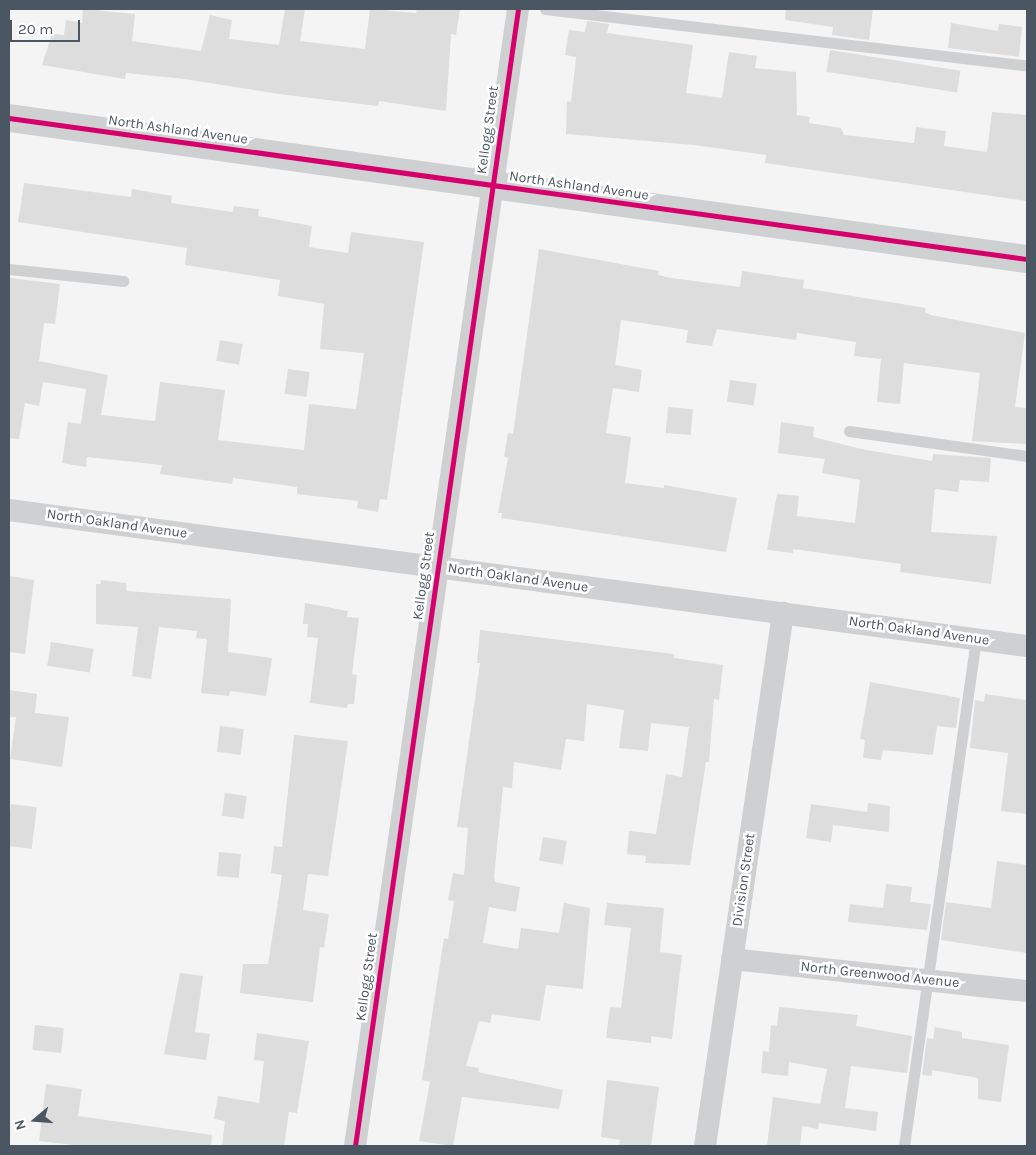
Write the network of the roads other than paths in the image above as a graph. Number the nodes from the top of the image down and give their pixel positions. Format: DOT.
graph roads {
  1 [pos="518,9"];
  2 [pos="545,9"];
  3 [pos="1027,66"];
  4 [pos="9,118"];
  5 [pos="492,186"];
  6 [pos="1027,259"];
  7 [pos="9,269"];
  8 [pos="123,281"];
  9 [pos="849,431"];
  10 [pos="1027,456"];
  11 [pos="9,510"];
  12 [pos="436,567"];
  13 [pos="783,613"];
  14 [pos="976,639"];
  15 [pos="1027,646"];
  16 [pos="732,959"];
  17 [pos="927,980"];
  18 [pos="1027,991"];
  19 [pos="355,1146"];
  20 [pos="705,1146"];
  21 [pos="904,1146"];
  1 -- 5 [label="street, Kellogg Street"];
  2 -- 3 [label="lane"];
  4 -- 5 [label="street, North Ashland Avenue"];
  5 -- 6 [label="street, North Ashland Avenue"];
  5 -- 12 [label="street, Kellogg Street"];
  7 -- 8 [label="lane"];
  9 -- 10 [label="lane"];
  11 -- 12 [label="street, North Oakland Avenue"];
  12 -- 13 [label="street, North Oakland Avenue"];
  12 -- 19 [label="street, Kellogg Street"];
  13 -- 14 [label="street, North Oakland Avenue"];
  13 -- 16 [label="street, Division Street"];
  14 -- 15 [label="street, North Oakland Avenue"];
  14 -- 17 [label="lane"];
  16 -- 17 [label="street, North Greenwood Avenue"];
  16 -- 20 [label="street, Division Street"];
  17 -- 18 [label="street, North Greenwood Avenue"];
  17 -- 21 [label="lane"];
}
